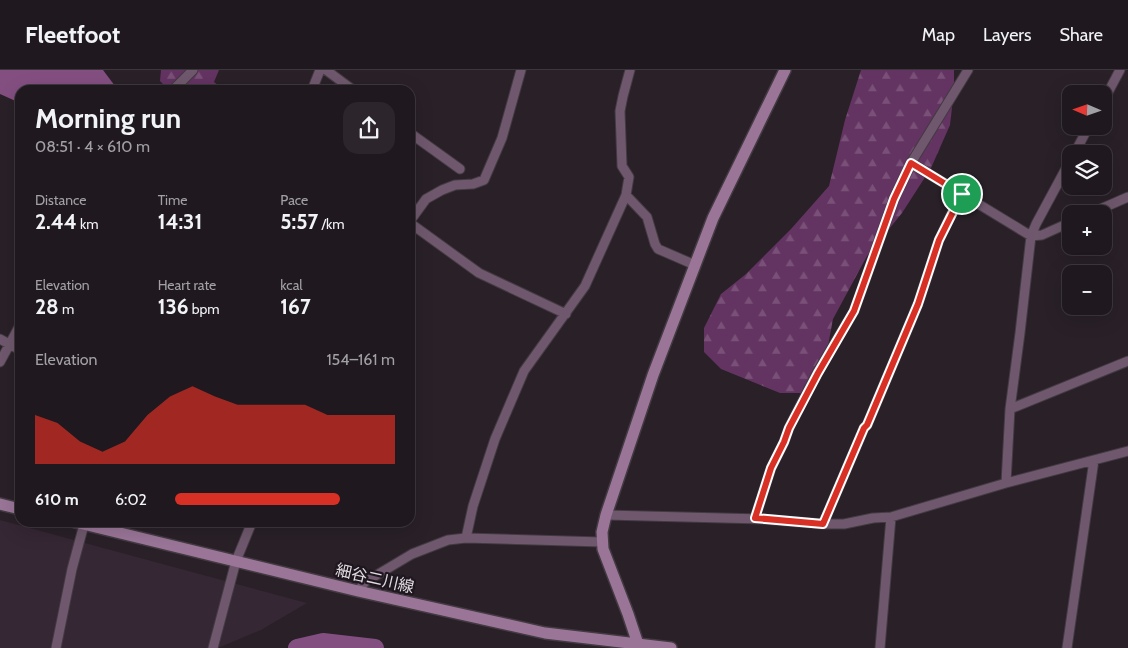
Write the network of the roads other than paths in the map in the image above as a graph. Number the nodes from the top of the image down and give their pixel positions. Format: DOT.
graph roads {
  1 [pos="193,70"];
  2 [pos="320,70"];
  3 [pos="326,70"];
  4 [pos="521,70"];
  5 [pos="630,70"];
  6 [pos="785,70"];
  7 [pos="968,70"];
  8 [pos="1120,70"];
  9 [pos="178,85"];
  10 [pos="314,85"];
  11 [pos="346,85"];
  12 [pos="1112,85"];
  13 [pos="415,137"];
  14 [pos="911,163"];
  15 [pos="460,169"];
  16 [pos="1062,175"];
  17 [pos="962,194"];
  18 [pos="626,195"];
  19 [pos="1128,197"];
  20 [pos="1110,205"];
  21 [pos="415,215"];
  22 [pos="415,226"];
  23 [pos="1062,226"];
  24 [pos="1031,236"];
  25 [pos="695,265"];
  26 [pos="566,314"];
  27 [pos="15,334"];
  28 [pos="0,339"];
  29 [pos="9,344"];
  30 [pos="15,347"];
  31 [pos="1128,361"];
  32 [pos="0,362"];
  33 [pos="1010,409"];
  34 [pos="1128,451"];
  35 [pos="1094,460"];
  36 [pos="1006,483"];
  37 [pos="0,504"];
  38 [pos="15,508"];
  39 [pos="606,516"];
  40 [pos="891,517"];
  41 [pos="755,518"];
  42 [pos="823,524"];
  43 [pos="81,527"];
  44 [pos="98,527"];
  45 [pos="250,527"];
  46 [pos="466,538"];
  47 [pos="602,542"];
  48 [pos="236,561"];
  49 [pos="358,591"];
  50 [pos="638,646"];
  51 [pos="56,648"];
  52 [pos="213,648"];
  53 [pos="671,648"];
  54 [pos="880,648"];
  55 [pos="1067,648"];
  1 -- 9 [label="street"];
  2 -- 10 [label="street"];
  3 -- 11 [label="street"];
  4 -- 21 [label="street"];
  5 -- 18 [label="street"];
  6 -- 25 [label="main road"];
  7 -- 14 [label="street"];
  8 -- 12 [label="street"];
  13 -- 15 [label="street"];
  14 -- 17 [label="street"];
  14 -- 41 [label="street"];
  16 -- 24 [label="street"];
  17 -- 24 [label="street"];
  17 -- 42 [label="street"];
  18 -- 25 [label="street"];
  18 -- 26 [label="street"];
  19 -- 20 [label="street"];
  22 -- 26 [label="street"];
  23 -- 24 [label="street"];
  24 -- 33 [label="street"];
  25 -- 39 [label="main road"];
  26 -- 46 [label="street"];
  27 -- 29 [label="street"];
  28 -- 29 [label="street"];
  29 -- 30 [label="street"];
  29 -- 32 [label="street"];
  31 -- 33 [label="street"];
  33 -- 36 [label="street"];
  34 -- 35 [label="street"];
  35 -- 36 [label="street"];
  35 -- 55 [label="street"];
  36 -- 40 [label="street"];
  37 -- 38 [label="main road"];
  39 -- 41 [label="street"];
  39 -- 47 [label="main road"];
  40 -- 42 [label="street"];
  40 -- 54 [label="street"];
  41 -- 42 [label="street"];
  43 -- 51 [label="street"];
  44 -- 48 [label="main road, 細谷二川線"];
  45 -- 48 [label="street"];
  46 -- 47 [label="street"];
  46 -- 49 [label="street"];
  47 -- 50 [label="main road"];
  48 -- 49 [label="main road, 細谷二川線"];
  48 -- 52 [label="street"];
  49 -- 50 [label="main road, 細谷二川線"];
  50 -- 53 [label="main road, 細谷二川線"];
}
